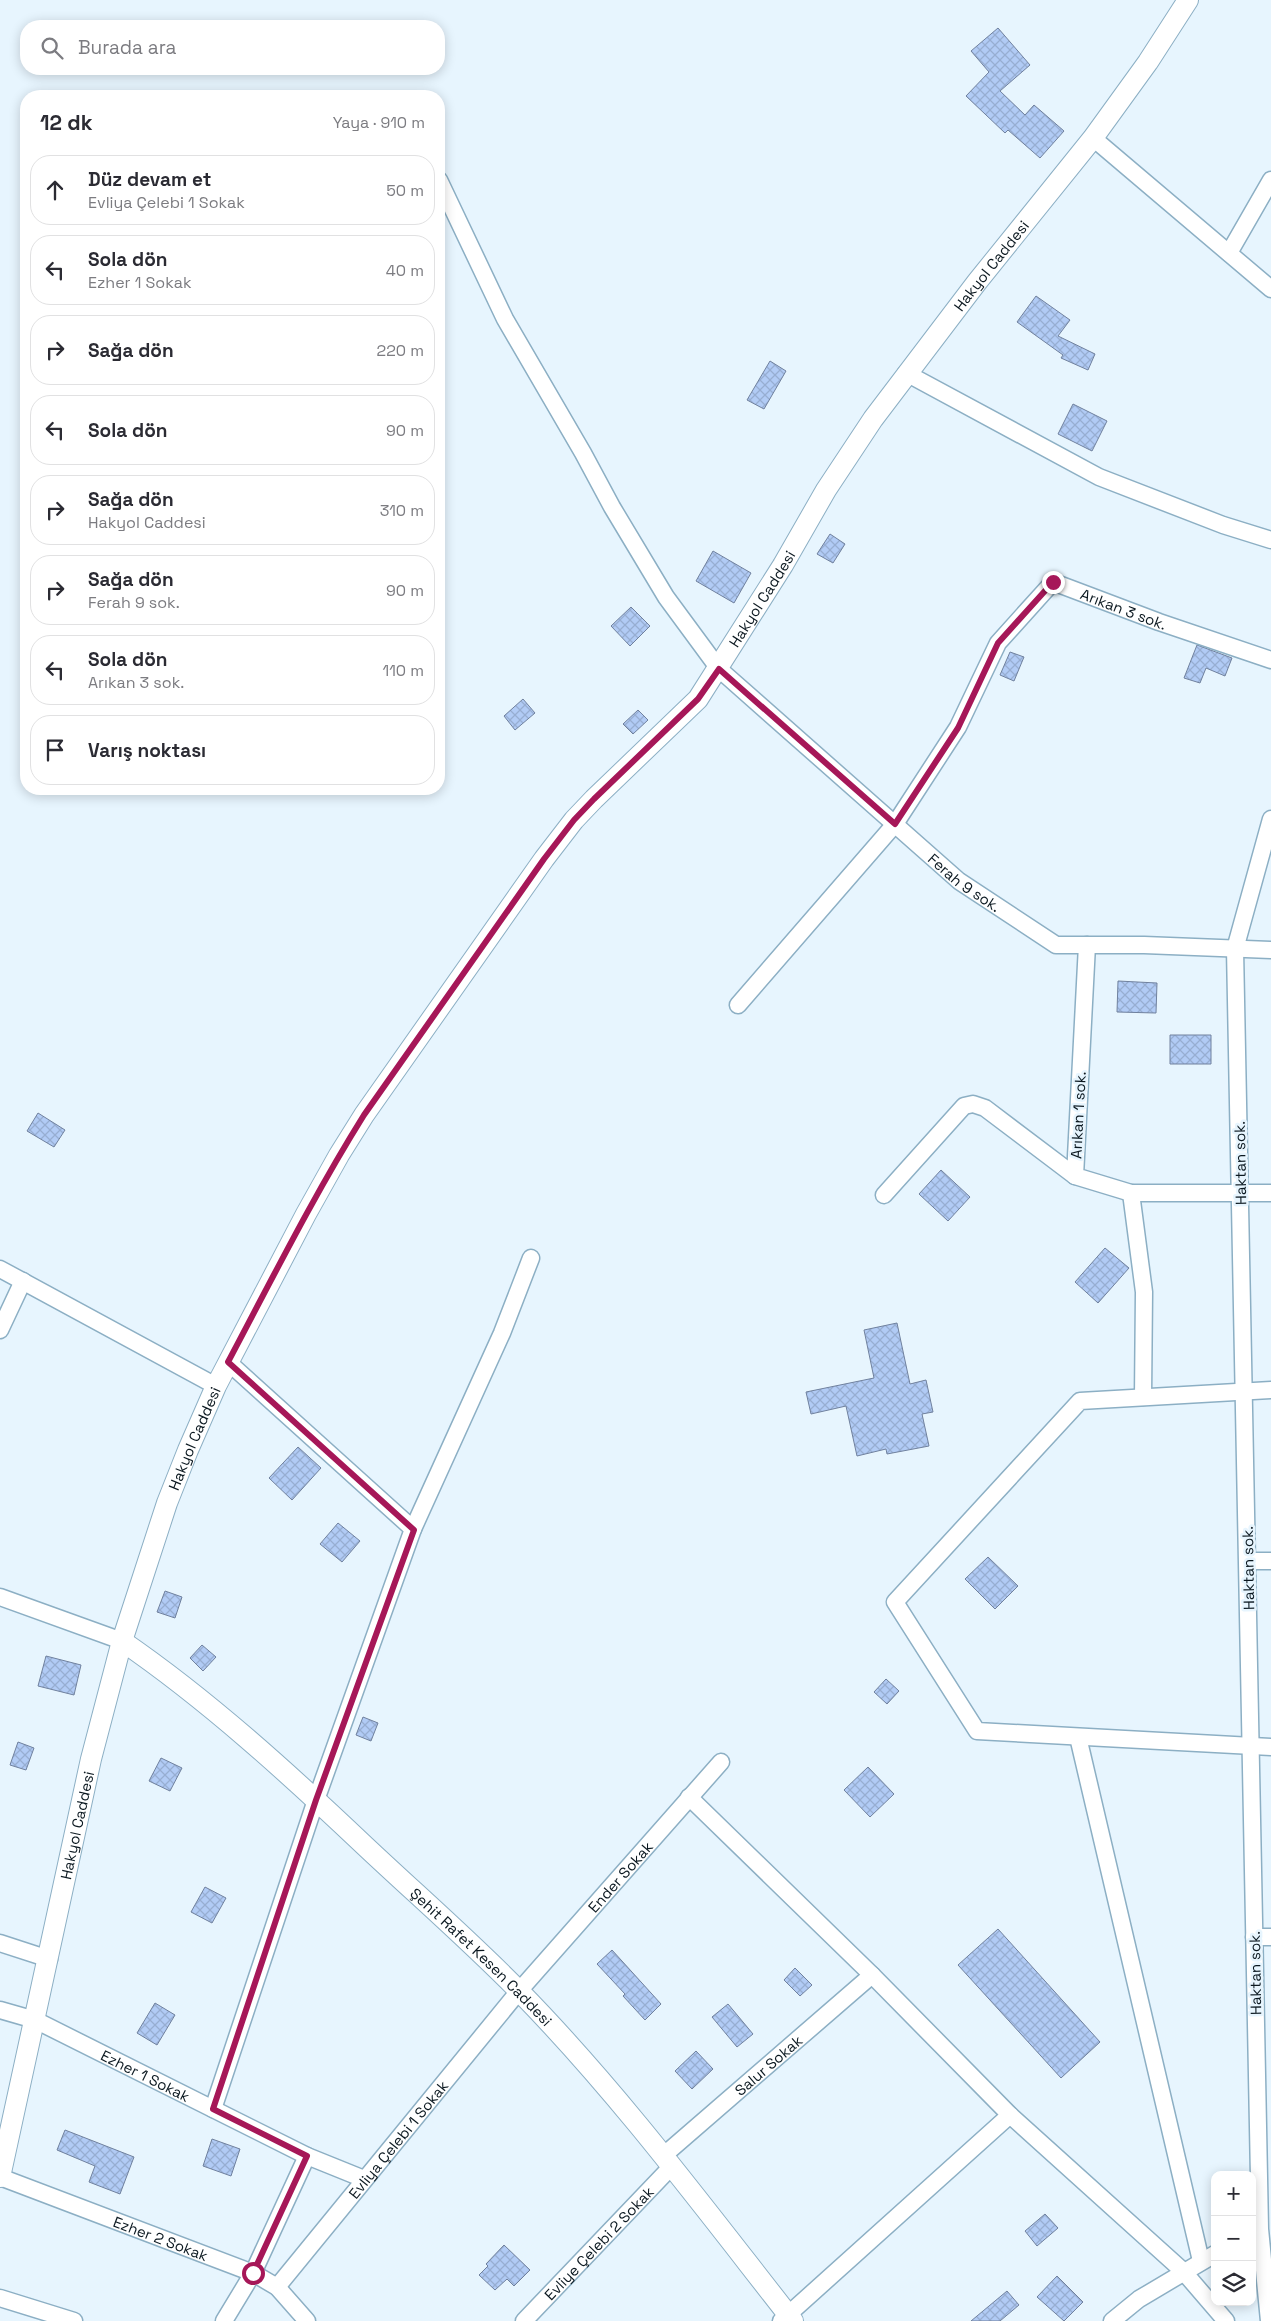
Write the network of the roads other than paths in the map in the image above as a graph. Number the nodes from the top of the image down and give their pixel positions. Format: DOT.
graph roads {
  1 [pos="1188,0"];
  2 [pos="1093,138"];
  3 [pos="1271,180"];
  4 [pos="445,193"];
  5 [pos="1229,253"];
  6 [pos="1271,289"];
  7 [pos="906,373"];
  8 [pos="1271,540"];
  9 [pos="1271,660"];
  10 [pos="719,669"];
  11 [pos="1271,819"];
  12 [pos="895,824"];
  13 [pos="1087,945"];
  14 [pos="1235,948"];
  15 [pos="1271,950"];
  16 [pos="738,1005"];
  17 [pos="1075,1176"];
  18 [pos="1271,1192"];
  19 [pos="1131,1193"];
  20 [pos="1240,1193"];
  21 [pos="884,1195"];
  22 [pos="531,1258"];
  23 [pos="0,1270"];
  24 [pos="23,1281"];
  25 [pos="0,1330"];
  26 [pos="228,1362"];
  27 [pos="216,1386"];
  28 [pos="1271,1390"];
  29 [pos="1244,1391"];
  30 [pos="1143,1397"];
  31 [pos="414,1530"];
  32 [pos="1248,1561"];
  33 [pos="1271,1561"];
  34 [pos="0,1597"];
  35 [pos="122,1641"];
  36 [pos="1078,1737"];
  37 [pos="1250,1747"];
  38 [pos="1271,1747"];
  39 [pos="721,1762"];
  40 [pos="689,1797"];
  41 [pos="316,1800"];
  42 [pos="1271,1936"];
  43 [pos="1254,1937"];
  44 [pos="0,1943"];
  45 [pos="49,1959"];
  46 [pos="872,1975"];
  47 [pos="519,1991"];
  48 [pos="0,2010"];
  49 [pos="35,2020"];
  50 [pos="1264,2037"];
  51 [pos="213,2109"];
  52 [pos="1010,2115"];
  53 [pos="307,2156"];
  54 [pos="668,2161"];
  55 [pos="0,2177"];
  56 [pos="364,2179"];
  57 [pos="1261,2230"];
  58 [pos="1208,2258"];
  59 [pos="1184,2271"];
  60 [pos="253,2273"];
  61 [pos="277,2287"];
  62 [pos="0,2298"];
  63 [pos="787,2319"];
  64 [pos="74,2321"];
  65 [pos="224,2321"];
  66 [pos="307,2321"];
  67 [pos="524,2321"];
  68 [pos="1112,2321"];
  69 [pos="1226,2321"];
  70 [pos="1269,2321"];
  1 -- 2 [label="street, Hakyol Caddesi"];
  2 -- 5 [label="street"];
  2 -- 7 [label="street, Hakyol Caddesi"];
  3 -- 5 [label="street"];
  4 -- 10 [label="street, Ferah 9 sok."];
  5 -- 6 [label="street"];
  7 -- 8 [label="street"];
  7 -- 10 [label="street, Hakyol Caddesi"];
  9 -- 12 [label="street, Arıkan 3 sok."];
  10 -- 12 [label="street, Ferah 9 sok."];
  10 -- 26 [label="street, Hakyol Caddesi"];
  11 -- 14 [label="street, Haktan sok."];
  12 -- 13 [label="street, Ferah 9 sok."];
  12 -- 16 [label="street"];
  13 -- 14 [label="street, Ferah 9 sok."];
  13 -- 17 [label="street, Arıkan 1 sok."];
  14 -- 15 [label="street, Ferah 9 sok."];
  14 -- 20 [label="street, Haktan sok."];
  17 -- 19 [label="street, Arıkan 1 sok."];
  17 -- 21 [label="street"];
  18 -- 20 [label="street, Arıkan 1 sok."];
  19 -- 20 [label="street, Arıkan 1 sok."];
  19 -- 30 [label="street"];
  20 -- 29 [label="street, Haktan sok."];
  22 -- 31 [label="street"];
  23 -- 24 [label="street"];
  24 -- 25 [label="street"];
  24 -- 27 [label="street"];
  26 -- 27 [label="street, Hakyol Caddesi"];
  26 -- 31 [label="street"];
  27 -- 35 [label="street, Hakyol Caddesi"];
  28 -- 29 [label="street"];
  29 -- 30 [label="street"];
  29 -- 32 [label="street, Haktan sok."];
  30 -- 36 [label="street"];
  31 -- 41 [label="street"];
  32 -- 33 [label="street"];
  32 -- 37 [label="street, Haktan sok."];
  34 -- 35 [label="street"];
  35 -- 41 [label="street, Şehit Rafet Kesen Caddesi"];
  35 -- 45 [label="street, Hakyol Caddesi"];
  36 -- 37 [label="street"];
  36 -- 58 [label="street"];
  37 -- 38 [label="street"];
  37 -- 43 [label="street, Haktan sok."];
  39 -- 40 [label="street, Ender Sokak"];
  40 -- 46 [label="street"];
  40 -- 47 [label="street, Ender Sokak"];
  41 -- 47 [label="street, Şehit Rafet Kesen Caddesi"];
  41 -- 51 [label="street"];
  42 -- 43 [label="street"];
  43 -- 50 [label="street, Haktan sok."];
  44 -- 45 [label="street"];
  45 -- 49 [label="street, Hakyol Caddesi"];
  46 -- 52 [label="street"];
  46 -- 54 [label="street, Salur Sokak"];
  47 -- 54 [label="street, Şehit Rafet Kesen Caddesi"];
  47 -- 56 [label="street, Evliya Çelebi 1 Sokak"];
  48 -- 49 [label="street, Ezher 1 Sokak"];
  49 -- 51 [label="street, Ezher 1 Sokak"];
  49 -- 55 [label="street, Hakyol Caddesi"];
  50 -- 57 [label="street, Haktan sok."];
  51 -- 53 [label="street, Ezher 1 Sokak"];
  52 -- 59 [label="street"];
  52 -- 63 [label="street"];
  53 -- 56 [label="street, Ezher 1 Sokak"];
  53 -- 60 [label="street"];
  54 -- 63 [label="street, Şehit Rafet Kesen Caddesi"];
  54 -- 67 [label="street, Evliye Çelebi 2 Sokak"];
  55 -- 60 [label="street, Ezher 2 Sokak"];
  56 -- 61 [label="street, Evliya Çelebi 1 Sokak"];
  57 -- 70 [label="street, Haktan sok."];
  58 -- 59 [label="street"];
  59 -- 68 [label="street"];
  59 -- 69 [label="street"];
  60 -- 61 [label="street, Ezher 2 Sokak"];
  60 -- 65 [label="street"];
  61 -- 66 [label="street, Ezher 2 Sokak"];
  62 -- 64 [label="street"];
}
